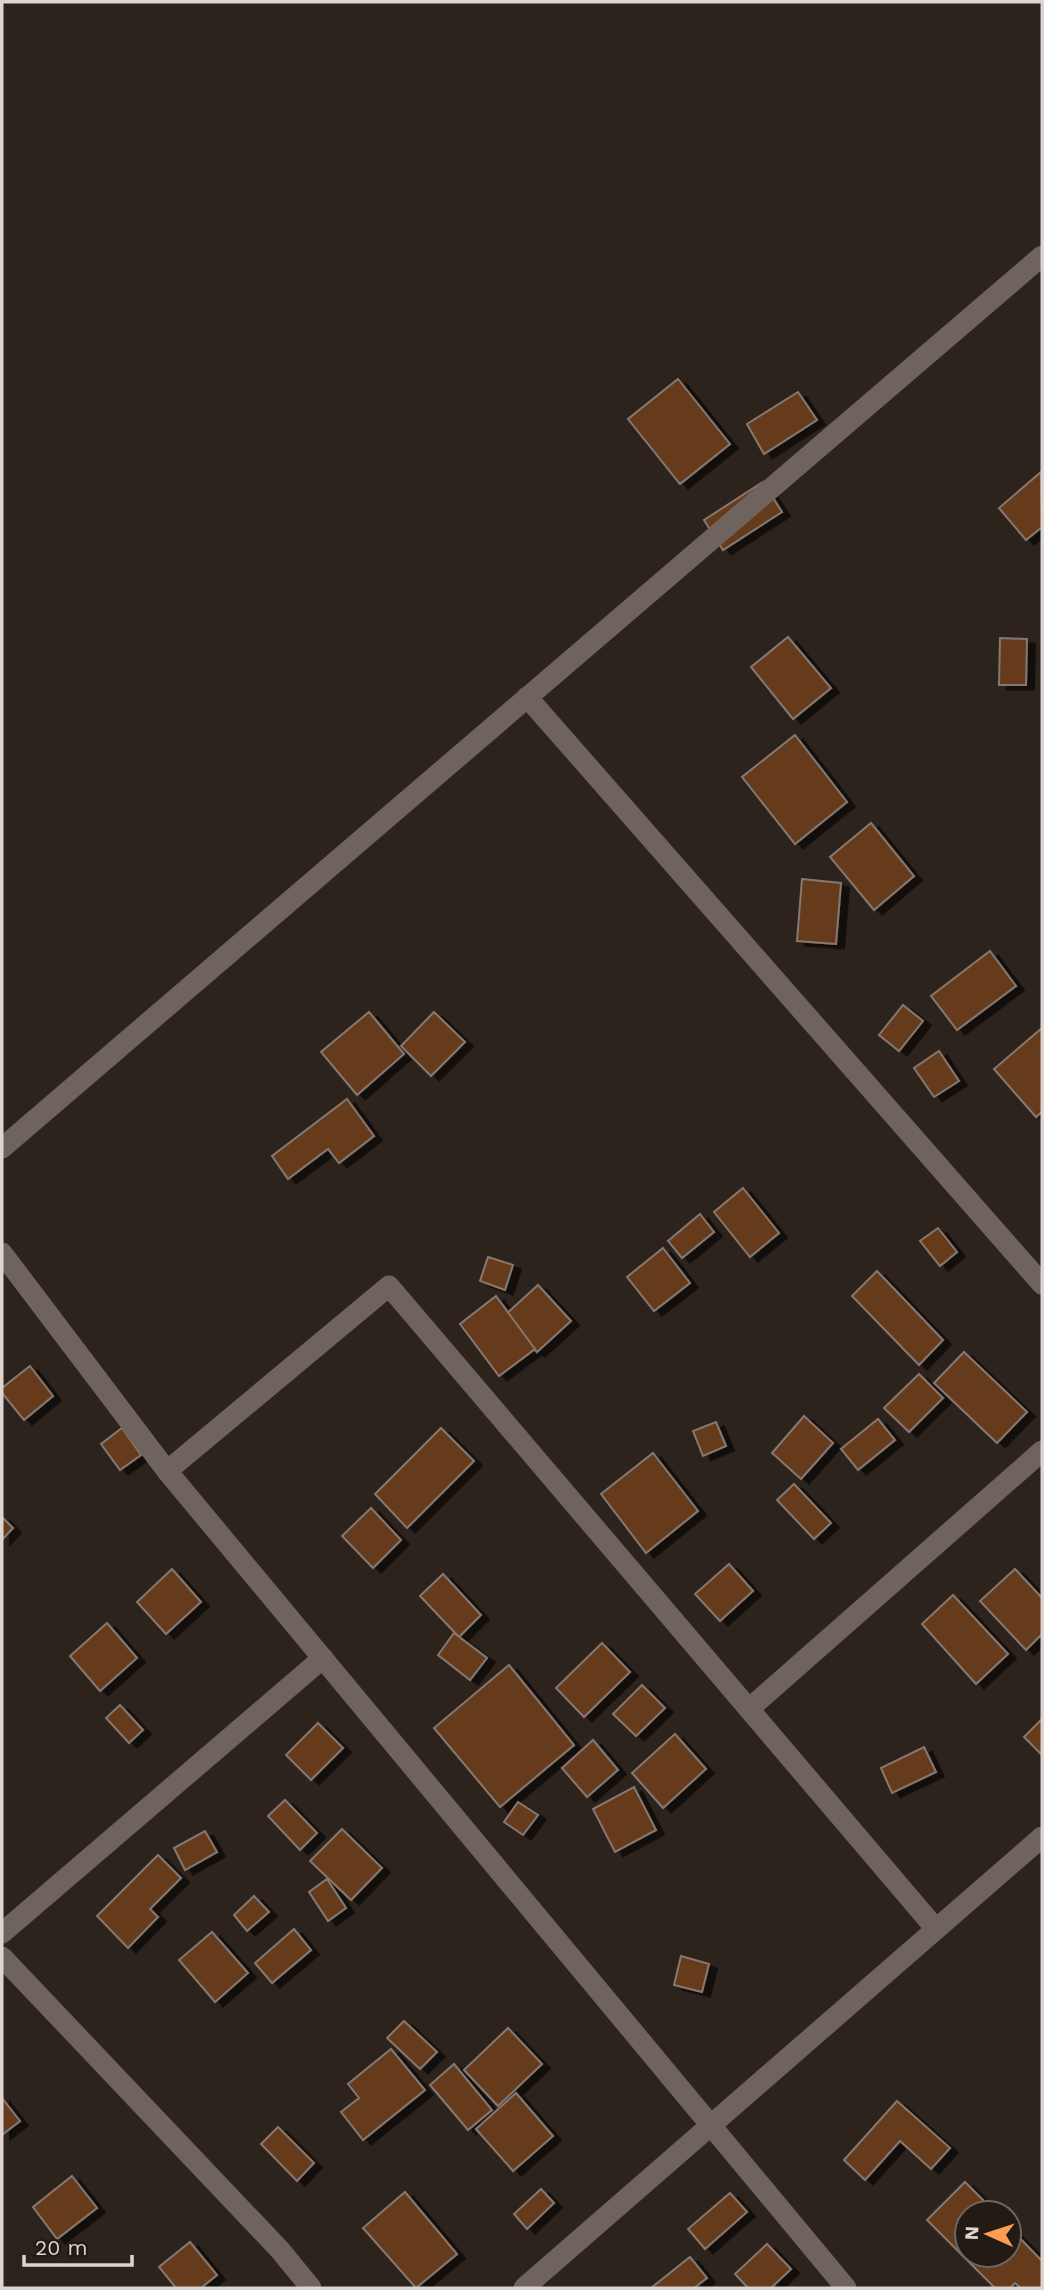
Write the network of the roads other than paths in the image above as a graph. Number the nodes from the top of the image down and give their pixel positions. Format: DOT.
graph roads {
  1 [pos="1042,256"];
  2 [pos="527,698"];
  3 [pos="2,1148"];
  4 [pos="2,1252"];
  5 [pos="1042,1284"];
  6 [pos="1042,1451"];
  7 [pos="167,1471"];
  8 [pos="323,1658"];
  9 [pos="749,1709"];
  10 [pos="1042,1837"];
  11 [pos="936,1929"];
  12 [pos="2,1933"];
  13 [pos="2,1957"];
  14 [pos="710,2125"];
  15 [pos="311,2288"];
  16 [pos="524,2288"];
  17 [pos="846,2288"];
  1 -- 2 [label="street"];
  2 -- 3 [label="street"];
  2 -- 5 [label="street"];
  4 -- 7 [label="street"];
  6 -- 9 [label="street"];
  7 -- 8 [label="street"];
  7 -- 9 [label="street"];
  8 -- 12 [label="street"];
  8 -- 14 [label="street"];
  9 -- 11 [label="street"];
  10 -- 11 [label="street"];
  11 -- 14 [label="street"];
  13 -- 15 [label="street"];
  14 -- 16 [label="street"];
  14 -- 17 [label="street"];
}
